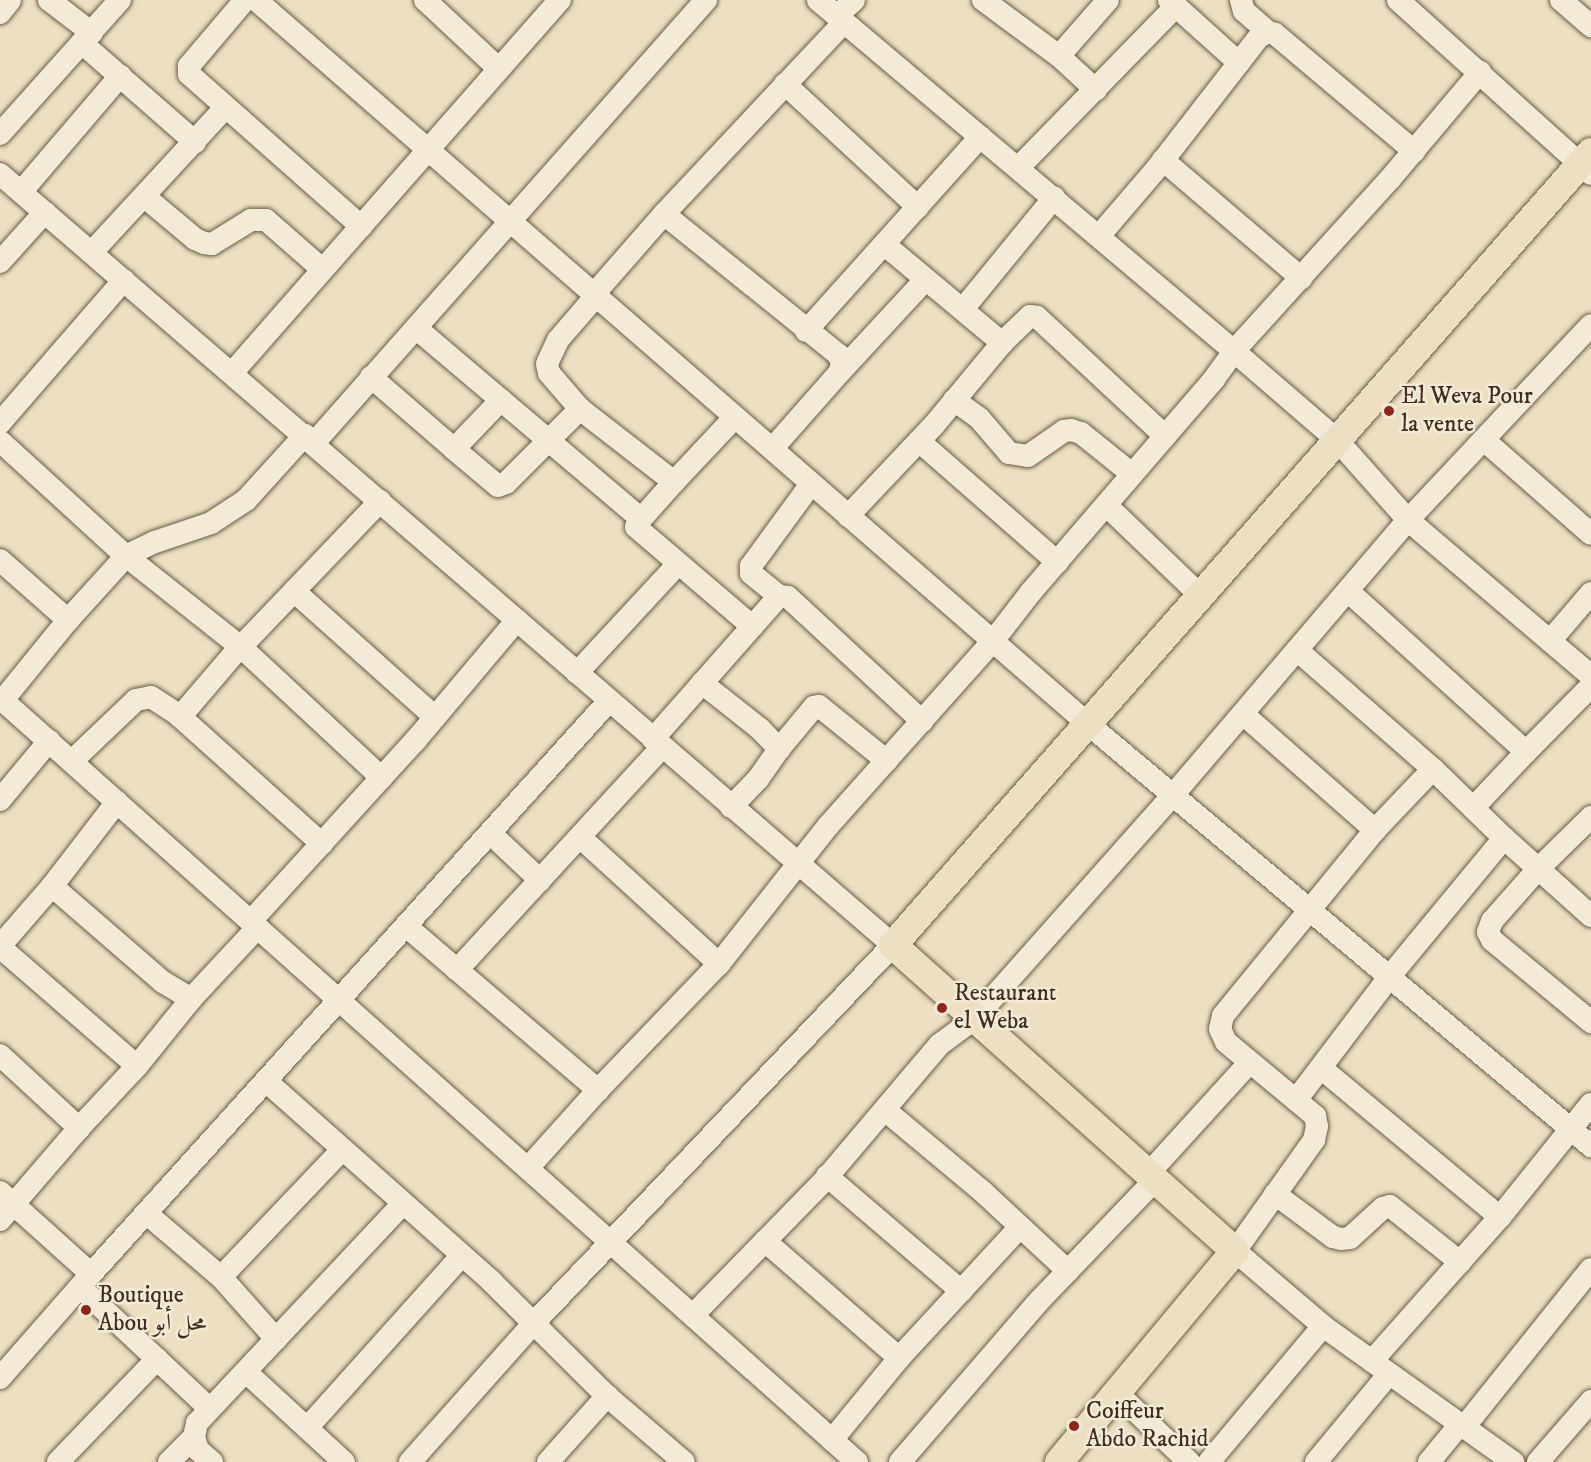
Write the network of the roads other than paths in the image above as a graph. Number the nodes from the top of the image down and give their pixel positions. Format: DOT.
graph roads {
  1 [pos="10,0"];
  2 [pos="49,0"];
  3 [pos="245,0"];
  4 [pos="256,0"];
  5 [pos="425,0"];
  6 [pos="560,0"];
  7 [pos="706,0"];
  8 [pos="818,0"];
  9 [pos="854,0"];
  10 [pos="983,0"];
  11 [pos="1108,0"];
  12 [pos="1241,0"];
  13 [pos="1398,0"];
  14 [pos="1561,0"];
  15 [pos="118,1"];
  16 [pos="1173,3"];
  17 [pos="0,13"];
  18 [pos="840,19"];
  19 [pos="1591,27"];
  20 [pos="1268,32"];
  21 [pos="87,39"];
  22 [pos="1059,56"];
  23 [pos="1239,63"];
  24 [pos="500,69"];
  25 [pos="1480,72"];
  26 [pos="120,76"];
  27 [pos="785,84"];
  28 [pos="1096,90"];
  29 [pos="225,107"];
  30 [pos="0,134"];
  31 [pos="980,136"];
  32 [pos="195,142"];
  33 [pos="429,150"];
  34 [pos="1414,151"];
  35 [pos="1163,160"];
  36 [pos="1587,164"];
  37 [pos="1018,168"];
  38 [pos="0,174"];
  39 [pos="21,192"];
  40 [pos="145,197"];
  41 [pos="1054,198"];
  42 [pos="918,207"];
  43 [pos="45,212"];
  44 [pos="664,214"];
  45 [pos="510,221"];
  46 [pos="361,226"];
  47 [pos="1099,236"];
  48 [pos="885,244"];
  49 [pos="92,252"];
  50 [pos="0,262"];
  51 [pos="322,269"];
  52 [pos="1301,278"];
  53 [pos="124,280"];
  54 [pos="925,280"];
  55 [pos="595,295"];
  56 [pos="963,309"];
  57 [pos="1591,325"];
  58 [pos="416,328"];
  59 [pos="806,331"];
  60 [pos="1002,343"];
  61 [pos="1234,351"];
  62 [pos="232,373"];
  63 [pos="839,373"];
  64 [pos="371,377"];
  65 [pos="501,400"];
  66 [pos="954,400"];
  67 [pos="580,409"];
  68 [pos="735,417"];
  69 [pos="0,423"];
  70 [pos="1165,436"];
  71 [pos="309,439"];
  72 [pos="1337,440"];
  73 [pos="1484,440"];
  74 [pos="0,441"];
  75 [pos="920,441"];
  76 [pos="549,442"];
  77 [pos="454,449"];
  78 [pos="772,449"];
  79 [pos="1132,474"];
  80 [pos="674,482"];
  81 [pos="812,484"];
  82 [pos="380,501"];
  83 [pos="1106,505"];
  84 [pos="848,516"];
  85 [pos="641,519"];
  86 [pos="1408,520"];
  87 [pos="1591,534"];
  88 [pos="126,556"];
  89 [pos="0,560"];
  90 [pos="1057,562"];
  91 [pos="677,565"];
  92 [pos="294,591"];
  93 [pos="1348,591"];
  94 [pos="1591,593"];
  95 [pos="779,596"];
  96 [pos="1201,596"];
  97 [pos="68,620"];
  98 [pos="517,620"];
  99 [pos="752,626"];
  100 [pos="993,641"];
  101 [pos="1550,641"];
  102 [pos="241,647"];
  103 [pos="1298,650"];
  104 [pos="578,673"];
  105 [pos="1591,676"];
  106 [pos="702,683"];
  107 [pos="1591,686"];
  108 [pos="2,699"];
  109 [pos="609,701"];
  110 [pos="1243,714"];
  111 [pos="180,717"];
  112 [pos="435,717"];
  113 [pos="922,721"];
  114 [pos="1088,724"];
  115 [pos="49,741"];
  116 [pos="657,743"];
  117 [pos="779,749"];
  118 [pos="1526,752"];
  119 [pos="887,760"];
  120 [pos="72,761"];
  121 [pos="1433,769"];
  122 [pos="382,778"];
  123 [pos="1173,795"];
  124 [pos="0,800"];
  125 [pos="117,802"];
  126 [pos="732,807"];
  127 [pos="1473,808"];
  128 [pos="1591,817"];
  129 [pos="1375,830"];
  130 [pos="490,833"];
  131 [pos="580,837"];
  132 [pos="1504,838"];
  133 [pos="322,844"];
  134 [pos="799,866"];
  135 [pos="1538,869"];
  136 [pos="540,880"];
  137 [pos="52,886"];
  138 [pos="1310,911"];
  139 [pos="1591,916"];
  140 [pos="255,924"];
  141 [pos="406,926"];
  142 [pos="893,945"];
  143 [pos="0,946"];
  144 [pos="719,964"];
  145 [pos="457,970"];
  146 [pos="1390,976"];
  147 [pos="191,999"];
  148 [pos="339,999"];
  149 [pos="974,1019"];
  150 [pos="1591,1022"];
  151 [pos="0,1055"];
  152 [pos="1249,1063"];
  153 [pos="138,1065"];
  154 [pos="1322,1068"];
  155 [pos="266,1081"];
  156 [pos="598,1090"];
  157 [pos="1296,1100"];
  158 [pos="1591,1104"];
  159 [pos="885,1110"];
  160 [pos="1571,1127"];
  161 [pos="79,1128"];
  162 [pos="1591,1146"];
  163 [pos="342,1150"];
  164 [pos="528,1168"];
  165 [pos="827,1176"];
  166 [pos="1153,1176"];
  167 [pos="1275,1194"];
  168 [pos="403,1204"];
  169 [pos="5,1205"];
  170 [pos="146,1213"];
  171 [pos="1500,1217"];
  172 [pos="1020,1227"];
  173 [pos="765,1241"];
  174 [pos="612,1242"];
  175 [pos="1235,1251"];
  176 [pos="462,1255"];
  177 [pos="1460,1262"];
  178 [pos="1591,1269"];
  179 [pos="1068,1271"];
  180 [pos="221,1277"];
  181 [pos="85,1280"];
  182 [pos="961,1291"];
  183 [pos="693,1315"];
  184 [pos="533,1324"];
  185 [pos="1323,1326"];
  186 [pos="276,1339"];
  187 [pos="899,1358"];
  188 [pos="157,1359"];
  189 [pos="1380,1368"];
  190 [pos="246,1371"];
  191 [pos="0,1378"];
  192 [pos="1117,1393"];
  193 [pos="607,1396"];
  194 [pos="1591,1401"];
  195 [pos="210,1409"];
  196 [pos="1463,1424"];
  197 [pos="307,1428"];
  198 [pos="194,1437"];
  199 [pos="832,1440"];
  200 [pos="657,1454"];
  201 [pos="411,1461"];
  202 [pos="58,1462"];
  203 [pos="170,1462"];
  204 [pos="212,1462"];
  205 [pos="344,1462"];
  206 [pos="548,1462"];
  207 [pos="684,1462"];
  208 [pos="857,1462"];
  209 [pos="900,1462"];
  210 [pos="1059,1462"];
  211 [pos="1189,1462"];
  212 [pos="1209,1462"];
  213 [pos="1316,1462"];
  214 [pos="1429,1462"];
  215 [pos="1513,1462"];
  216 [pos="1538,1462"];
  1 -- 17 [label="street"];
  2 -- 21 [label="street"];
  3 -- 29 [label="street"];
  4 -- 33 [label="street"];
  5 -- 24 [label="street"];
  6 -- 24 [label="street"];
  7 -- 45 [label="street"];
  8 -- 18 [label="street"];
  9 -- 18 [label="street"];
  10 -- 22 [label="street"];
  11 -- 22 [label="street"];
  12 -- 20 [label="street"];
  13 -- 25 [label="street"];
  14 -- 19 [label="street"];
  15 -- 21 [label="street"];
  16 -- 23 [label="street"];
  16 -- 28 [label="street"];
  18 -- 27 [label="street"];
  18 -- 31 [label="street"];
  20 -- 23 [label="street"];
  20 -- 34 [label="street"];
  21 -- 26 [label="street"];
  21 -- 30 [label="street"];
  22 -- 28 [label="street"];
  23 -- 35 [label="street"];
  24 -- 33 [label="street"];
  25 -- 34 [label="street"];
  25 -- 36 [label="street"];
  26 -- 32 [label="street"];
  26 -- 39 [label="street"];
  27 -- 42 [label="street"];
  27 -- 44 [label="street"];
  28 -- 37 [label="street"];
  29 -- 32 [label="street"];
  29 -- 46 [label="street"];
  31 -- 37 [label="street"];
  31 -- 42 [label="street"];
  32 -- 40 [label="street"];
  33 -- 45 [label="street"];
  33 -- 46 [label="street"];
  34 -- 52 [label="street"];
  35 -- 47 [label="street"];
  35 -- 52 [label="street"];
  36 -- 72 [label="main road"];
  37 -- 41 [label="street"];
  38 -- 39 [label="street"];
  39 -- 43 [label="street"];
  40 -- 49 [label="street"];
  40 -- 51 [label="street"];
  41 -- 47 [label="street"];
  41 -- 56 [label="street"];
  42 -- 48 [label="street"];
  43 -- 49 [label="street"];
  43 -- 50 [label="street"];
  44 -- 55 [label="street"];
  44 -- 59 [label="street"];
  45 -- 55 [label="street"];
  45 -- 58 [label="street"];
  46 -- 51 [label="street"];
  47 -- 61 [label="street"];
  48 -- 54 [label="street"];
  48 -- 59 [label="street"];
  49 -- 53 [label="street"];
  51 -- 62 [label="street"];
  52 -- 61 [label="street"];
  53 -- 62 [label="street"];
  53 -- 69 [label="street"];
  54 -- 56 [label="street"];
  54 -- 63 [label="street"];
  55 -- 67 [label="street"];
  55 -- 68 [label="street"];
  56 -- 60 [label="street"];
  57 -- 73 [label="street"];
  58 -- 64 [label="street"];
  58 -- 65 [label="street"];
  59 -- 63 [label="street"];
  60 -- 66 [label="street"];
  60 -- 70 [label="street"];
  61 -- 70 [label="street"];
  61 -- 72 [label="street"];
  62 -- 71 [label="street"];
  63 -- 78 [label="street"];
  64 -- 71 [label="street"];
  64 -- 77 [label="street"];
  65 -- 76 [label="street"];
  65 -- 77 [label="street"];
  66 -- 75 [label="street"];
  66 -- 79 [label="street"];
  67 -- 76 [label="street"];
  67 -- 80 [label="street"];
  68 -- 78 [label="street"];
  68 -- 80 [label="street"];
  70 -- 79 [label="street"];
  71 -- 82 [label="street"];
  71 -- 88 [label="street"];
  72 -- 86 [label="street"];
  72 -- 96 [label="main road"];
  73 -- 86 [label="street"];
  73 -- 87 [label="street"];
  74 -- 88 [label="street"];
  75 -- 84 [label="street"];
  75 -- 90 [label="street"];
  76 -- 77 [label="street"];
  76 -- 85 [label="street"];
  78 -- 81 [label="street"];
  79 -- 83 [label="street"];
  80 -- 85 [label="street"];
  81 -- 84 [label="street"];
  81 -- 95 [label="street"];
  82 -- 92 [label="street"];
  82 -- 98 [label="street"];
  83 -- 90 [label="street"];
  83 -- 96 [label="street"];
  84 -- 100 [label="street"];
  85 -- 91 [label="street"];
  86 -- 93 [label="street"];
  86 -- 101 [label="street"];
  88 -- 97 [label="street"];
  88 -- 102 [label="street"];
  89 -- 97 [label="street"];
  90 -- 100 [label="street"];
  91 -- 99 [label="street"];
  91 -- 104 [label="street"];
  92 -- 102 [label="street"];
  92 -- 112 [label="street"];
  93 -- 103 [label="street"];
  93 -- 118 [label="street"];
  94 -- 101 [label="street"];
  95 -- 99 [label="street"];
  95 -- 113 [label="street"];
  96 -- 114 [label="main road"];
  97 -- 108 [label="street"];
  98 -- 104 [label="street"];
  98 -- 112 [label="street"];
  99 -- 106 [label="street"];
  100 -- 113 [label="street"];
  100 -- 114 [label="street"];
  101 -- 105 [label="street"];
  102 -- 111 [label="street"];
  102 -- 122 [label="street"];
  103 -- 110 [label="street"];
  103 -- 121 [label="street"];
  104 -- 109 [label="street"];
  106 -- 116 [label="street"];
  106 -- 117 [label="street"];
  107 -- 118 [label="street"];
  108 -- 115 [label="street"];
  109 -- 116 [label="street"];
  109 -- 130 [label="street"];
  110 -- 123 [label="street"];
  110 -- 129 [label="street"];
  111 -- 120 [label="street"];
  111 -- 133 [label="street"];
  112 -- 122 [label="street"];
  113 -- 119 [label="street"];
  114 -- 123 [label="street"];
  114 -- 142 [label="main road"];
  115 -- 120 [label="street"];
  115 -- 124 [label="street"];
  116 -- 126 [label="street"];
  116 -- 131 [label="street"];
  117 -- 119 [label="street"];
  117 -- 126 [label="street"];
  118 -- 127 [label="street"];
  119 -- 134 [label="street"];
  120 -- 125 [label="street"];
  121 -- 127 [label="street"];
  121 -- 129 [label="street"];
  122 -- 133 [label="street"];
  123 -- 138 [label="street"];
  123 -- 149 [label="street"];
  125 -- 137 [label="street"];
  125 -- 140 [label="street"];
  126 -- 134 [label="street"];
  127 -- 132 [label="street"];
  128 -- 135 [label="street"];
  129 -- 138 [label="street"];
  130 -- 136 [label="street"];
  130 -- 141 [label="street"];
  131 -- 136 [label="street"];
  131 -- 144 [label="street"];
  132 -- 135 [label="street"];
  132 -- 146 [label="street"];
  133 -- 140 [label="street"];
  134 -- 142 [label="street"];
  134 -- 144 [label="street"];
  135 -- 139 [label="street"];
  135 -- 150 [label="street"];
  136 -- 145 [label="street"];
  137 -- 143 [label="street"];
  137 -- 147 [label="street"];
  138 -- 146 [label="street"];
  138 -- 152 [label="street"];
  140 -- 147 [label="street"];
  140 -- 148 [label="street"];
  141 -- 145 [label="street"];
  141 -- 148 [label="street"];
  142 -- 149 [label="main road"];
  142 -- 174 [label="street"];
  143 -- 153 [label="street"];
  144 -- 156 [label="street"];
  145 -- 156 [label="street"];
  146 -- 154 [label="street"];
  146 -- 160 [label="street"];
  147 -- 153 [label="street"];
  148 -- 155 [label="street"];
  148 -- 164 [label="street"];
  149 -- 159 [label="street"];
  149 -- 166 [label="main road"];
  151 -- 161 [label="street"];
  152 -- 157 [label="street"];
  152 -- 166 [label="street"];
  153 -- 161 [label="street"];
  154 -- 157 [label="street"];
  154 -- 171 [label="street"];
  155 -- 163 [label="street"];
  155 -- 170 [label="street"];
  156 -- 164 [label="street"];
  157 -- 167 [label="street"];
  158 -- 160 [label="street"];
  159 -- 165 [label="street"];
  159 -- 172 [label="street"];
  160 -- 162 [label="street"];
  160 -- 171 [label="street"];
  161 -- 169 [label="street"];
  163 -- 168 [label="street"];
  163 -- 180 [label="street"];
  164 -- 174 [label="street"];
  165 -- 173 [label="street"];
  165 -- 182 [label="street"];
  166 -- 175 [label="main road"];
  166 -- 179 [label="street"];
  167 -- 175 [label="street"];
  167 -- 177 [label="street"];
  168 -- 176 [label="street"];
  168 -- 186 [label="street"];
  169 -- 181 [label="street"];
  170 -- 180 [label="street"];
  170 -- 181 [label="street"];
  171 -- 177 [label="street"];
  172 -- 179 [label="street"];
  172 -- 182 [label="street"];
  173 -- 183 [label="street"];
  173 -- 187 [label="street"];
  174 -- 183 [label="street"];
  174 -- 184 [label="street"];
  175 -- 185 [label="street"];
  175 -- 192 [label="main road"];
  176 -- 184 [label="street"];
  176 -- 197 [label="street"];
  177 -- 189 [label="street"];
  178 -- 196 [label="street"];
  179 -- 209 [label="street"];
  180 -- 186 [label="street"];
  181 -- 188 [label="street"];
  181 -- 191 [label="street"];
  182 -- 187 [label="street"];
  183 -- 199 [label="street"];
  184 -- 193 [label="street"];
  184 -- 201 [label="street"];
  185 -- 189 [label="street"];
  185 -- 212 [label="street"];
  186 -- 190 [label="street"];
  187 -- 199 [label="street"];
  188 -- 195 [label="street"];
  188 -- 202 [label="street"];
  189 -- 196 [label="street"];
  189 -- 213 [label="street"];
  190 -- 195 [label="street"];
  190 -- 197 [label="street"];
  192 -- 210 [label="main road"];
  192 -- 211 [label="street"];
  193 -- 200 [label="street"];
  193 -- 206 [label="street"];
  194 -- 216 [label="street"];
  195 -- 198 [label="street"];
  196 -- 214 [label="street"];
  196 -- 215 [label="street"];
  197 -- 205 [label="street"];
  198 -- 203 [label="street"];
  198 -- 204 [label="street"];
  199 -- 208 [label="street"];
  200 -- 207 [label="street"];
}
